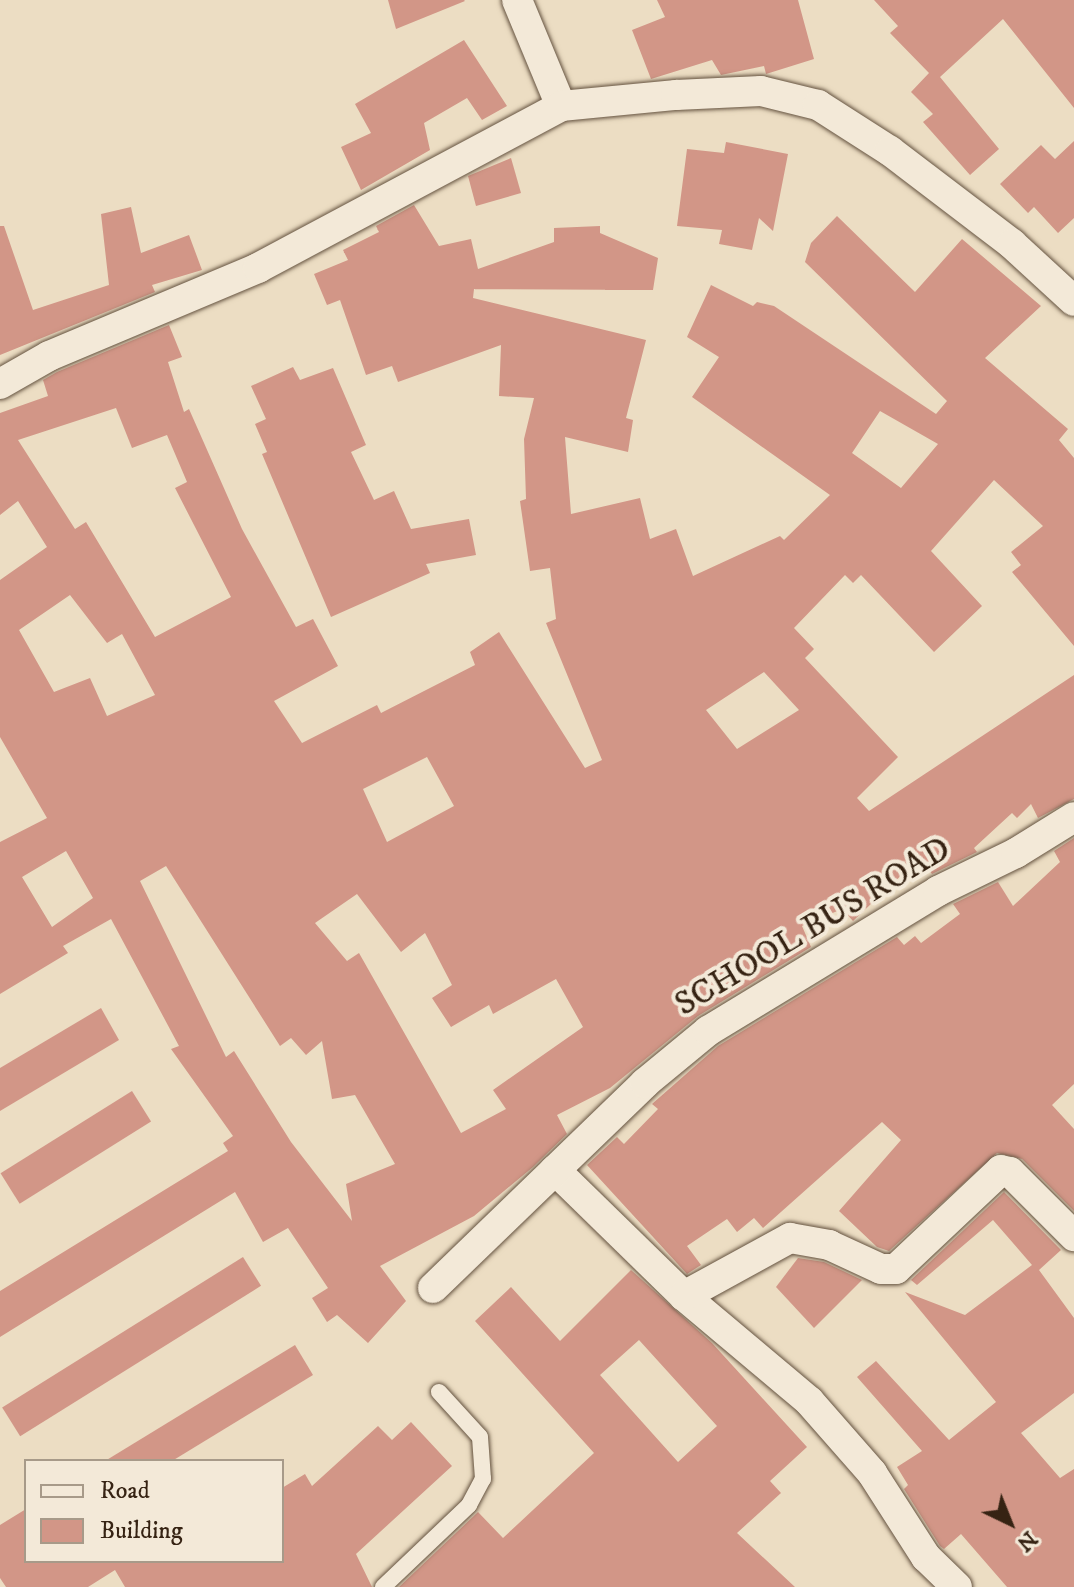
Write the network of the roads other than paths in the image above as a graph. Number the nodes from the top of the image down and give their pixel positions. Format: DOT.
graph roads {
  1 [pos="517,0"];
  2 [pos="561,106"];
  3 [pos="1074,301"];
  4 [pos="0,384"];
  5 [pos="1074,817"];
  6 [pos="555,1170"];
  7 [pos="1074,1236"];
  8 [pos="433,1288"];
  9 [pos="684,1296"];
  10 [pos="439,1392"];
  11 [pos="383,1587"];
  12 [pos="957,1587"];
  1 -- 2 [label="street"];
  2 -- 3 [label="street"];
  2 -- 4 [label="street"];
  5 -- 6 [label="street, SCHOOL BUS ROAD"];
  6 -- 8 [label="street, SCHOOL BUS ROAD"];
  6 -- 9 [label="street"];
  7 -- 9 [label="street"];
  9 -- 12 [label="street"];
  10 -- 11 [label="lane"];
}
